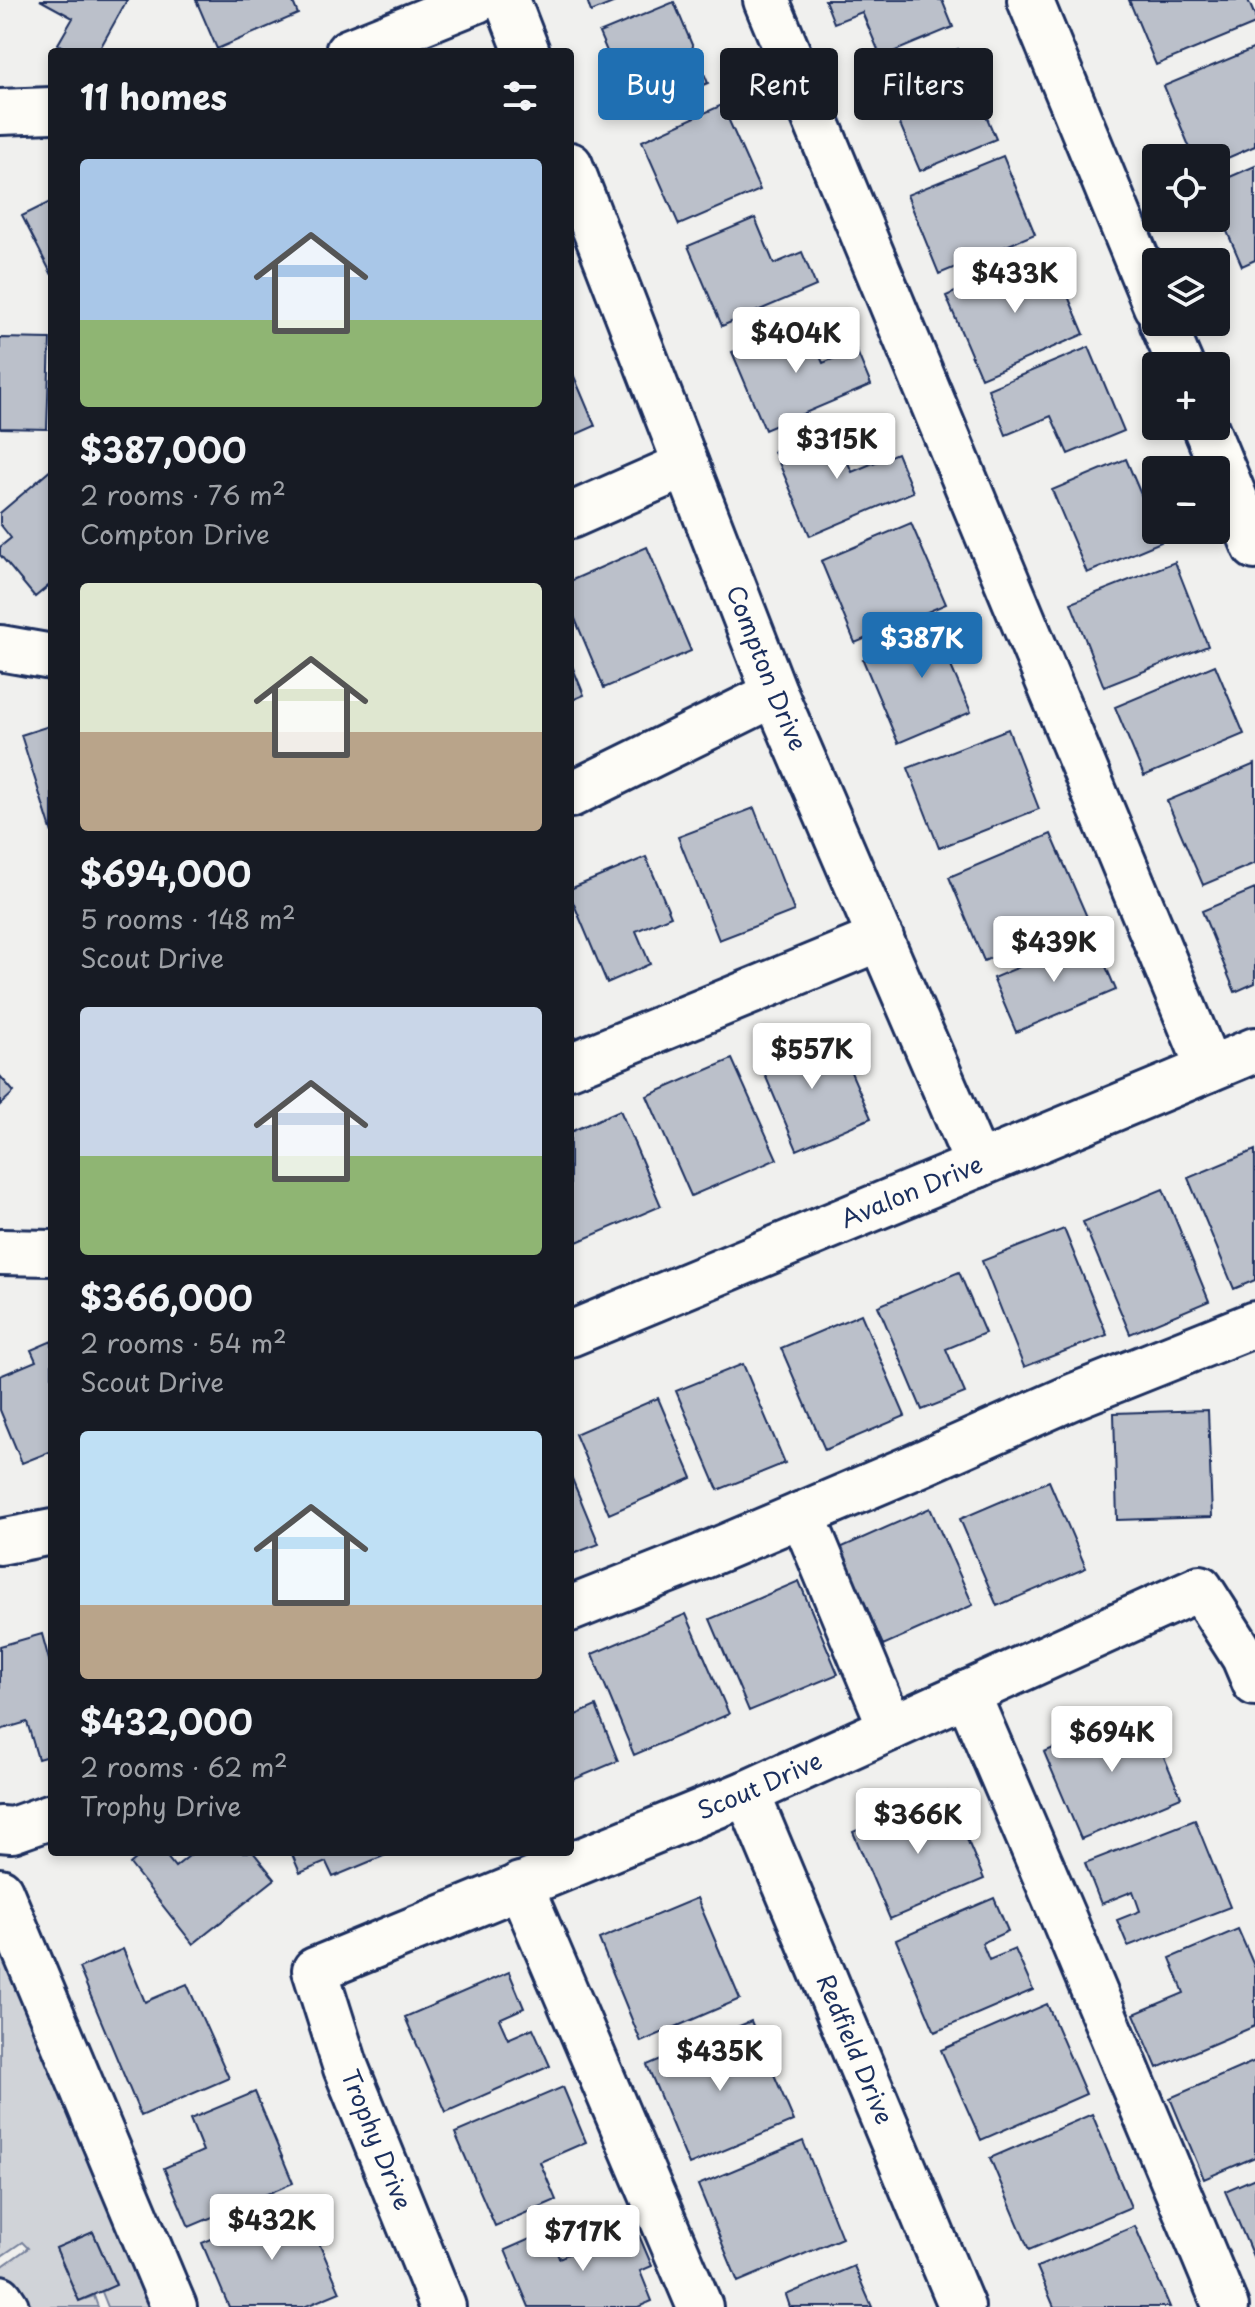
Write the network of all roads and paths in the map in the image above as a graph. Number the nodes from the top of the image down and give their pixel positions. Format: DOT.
graph roads {
  1 [pos="477,0"];
  2 [pos="507,0"];
  3 [pos="766,0"];
  4 [pos="1030,0"];
  5 [pos="358,48"];
  6 [pos="525,48"];
  7 [pos="48,110"];
  8 [pos="0,112"];
  9 [pos="574,188"];
  10 [pos="584,244"];
  11 [pos="1142,272"];
  12 [pos="1211,440"];
  13 [pos="686,465"];
  14 [pos="574,514"];
  15 [pos="1255,547"];
  16 [pos="0,648"];
  17 [pos="48,656"];
  18 [pos="775,694"];
  19 [pos="574,793"];
  20 [pos="881,938"];
  21 [pos="1255,1050"];
  22 [pos="574,1064"];
  23 [pos="1209,1069"];
  24 [pos="978,1165"];
  25 [pos="0,1252"];
  26 [pos="48,1253"];
  27 [pos="1255,1324"];
  28 [pos="574,1332"];
  29 [pos="802,1514"];
  30 [pos="48,1533"];
  31 [pos="0,1542"];
  32 [pos="574,1607"];
  33 [pos="1255,1683"];
  34 [pos="967,1693"];
  35 [pos="891,1728"];
  36 [pos="747,1793"];
  37 [pos="48,1817"];
  38 [pos="0,1829"];
  39 [pos="520,1885"];
  40 [pos="0,1891"];
  41 [pos="315,1970"];
  42 [pos="0,2298"];
  43 [pos="6,2307"];
  44 [pos="174,2307"];
  45 [pos="443,2307"];
  46 [pos="700,2307"];
  47 [pos="962,2307"];
  48 [pos="1226,2307"];
  1 -- 5 [label="street"];
  2 -- 6 [label="street"];
  3 -- 23 [label="street"];
  4 -- 11 [label="street"];
  7 -- 8 [label="street"];
  9 -- 10 [label="street, Compton Drive"];
  10 -- 13 [label="street, Compton Drive"];
  12 -- 15 [label="street"];
  13 -- 14 [label="street"];
  13 -- 18 [label="street, Compton Drive"];
  16 -- 17 [label="street"];
  18 -- 19 [label="street"];
  18 -- 20 [label="street, Compton Drive"];
  20 -- 22 [label="street"];
  20 -- 24 [label="street, Compton Drive"];
  21 -- 23 [label="street, Avalon Drive"];
  23 -- 24 [label="street, Avalon Drive"];
  24 -- 28 [label="street, Avalon Drive"];
  25 -- 26 [label="street"];
  27 -- 29 [label="street"];
  29 -- 32 [label="street"];
  29 -- 35 [label="street"];
  30 -- 31 [label="street"];
  33 -- 34 [label="street, Scout Drive"];
  34 -- 35 [label="street, Scout Drive"];
  34 -- 48 [label="street"];
  35 -- 36 [label="street, Scout Drive"];
  36 -- 39 [label="street, Scout Drive"];
  36 -- 47 [label="street, Redfield Drive"];
  37 -- 38 [label="street"];
  39 -- 41 [label="street, Scout Drive"];
  39 -- 46 [label="street"];
  40 -- 44 [label="street"];
  41 -- 45 [label="street, Trophy Drive"];
  42 -- 43 [label="street"];
}
